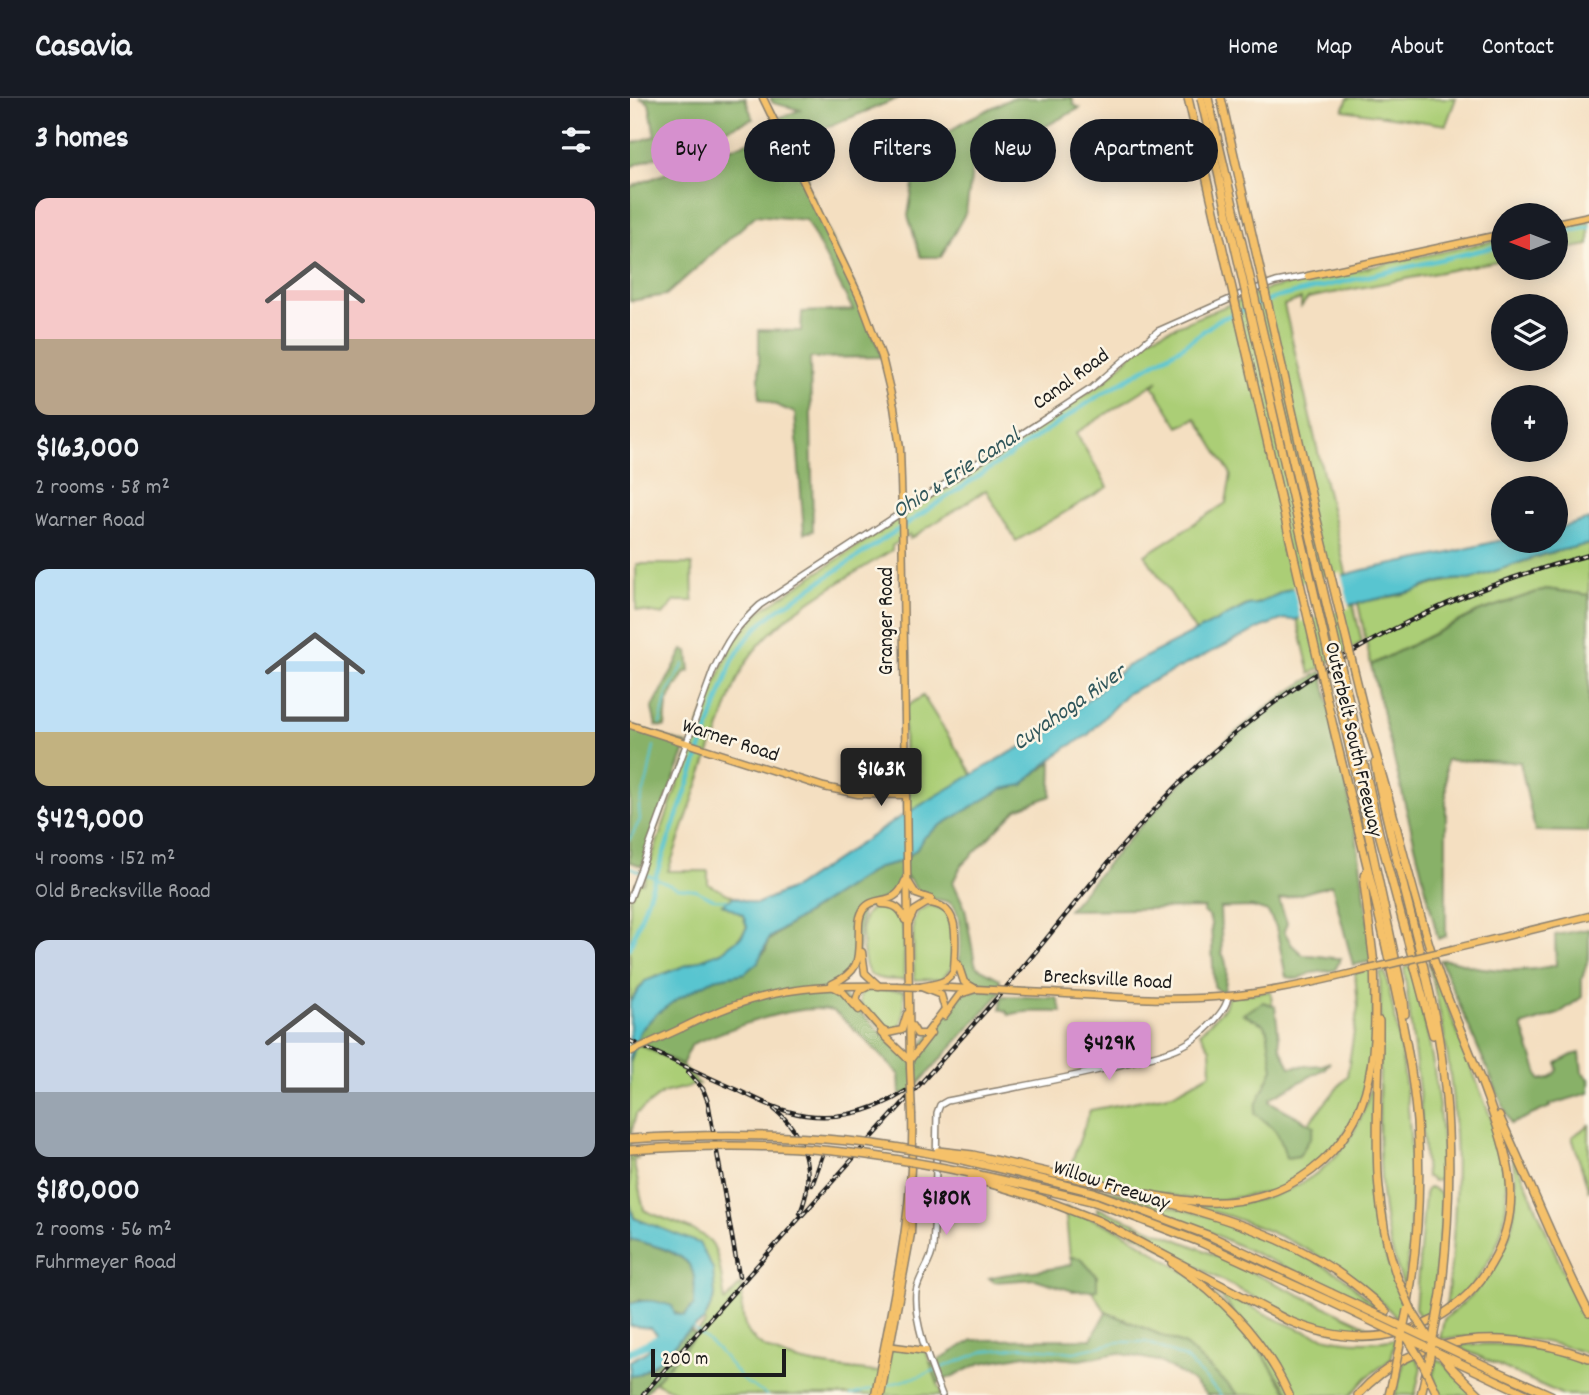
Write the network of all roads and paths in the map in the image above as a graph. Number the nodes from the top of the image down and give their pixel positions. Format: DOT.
graph roads {
  1 [pos="763,98"];
  2 [pos="1188,98"];
  3 [pos="1201,98"];
  4 [pos="1208,98"];
  5 [pos="1221,98"];
  6 [pos="1589,216"];
  7 [pos="1568,220"];
  8 [pos="1491,237"];
  9 [pos="1308,276"];
  10 [pos="902,517"];
  11 [pos="630,725"];
  12 [pos="689,745"];
  13 [pos="1382,783"];
  14 [pos="905,795"];
  15 [pos="1367,866"];
  16 [pos="906,876"];
  17 [pos="630,900"];
  18 [pos="1589,916"];
  19 [pos="907,926"];
  20 [pos="1374,961"];
  21 [pos="830,985"];
  22 [pos="879,986"];
  23 [pos="920,987"];
  24 [pos="976,989"];
  25 [pos="1228,996"];
  26 [pos="909,1007"];
  27 [pos="1406,1038"];
  28 [pos="630,1052"];
  29 [pos="910,1065"];
  30 [pos="1481,1077"];
  31 [pos="1448,1118"];
  32 [pos="630,1139"];
  33 [pos="850,1141"];
  34 [pos="630,1150"];
  35 [pos="875,1156"];
  36 [pos="1118,1189"];
  37 [pos="1142,1243"];
  38 [pos="1330,1297"];
  39 [pos="1589,1313"];
  40 [pos="888,1346"];
  41 [pos="926,1351"];
  42 [pos="1589,1358"];
  43 [pos="883,1371"];
  44 [pos="1499,1376"];
  45 [pos="1437,1394"];
  46 [pos="875,1395"];
  47 [pos="881,1395"];
  48 [pos="942,1395"];
  49 [pos="1289,1395"];
  50 [pos="1358,1395"];
  51 [pos="1389,1395"];
  52 [pos="1421,1395"];
  53 [pos="1480,1395"];
  54 [pos="1528,1395"];
  55 [pos="1550,1395"];
  1 -- 10 [label="main road, Granger Road"];
  2 -- 15 [label="highway, Outerbelt South Freeway, bridge"];
  3 -- 27 [label="highway, bridge"];
  4 -- 31 [label="highway, bridge"];
  5 -- 13 [label="highway, Outerbelt South Freeway, bridge"];
  6 -- 7 [label="main road"];
  8 -- 9 [label="main road, Canal Road"];
  9 -- 10 [label="street, Canal Road"];
  10 -- 12 [label="street, Canal Road"];
  10 -- 14 [label="main road, Granger Road"];
  11 -- 12 [label="main road, Warner Road"];
  12 -- 14 [label="main road, Warner Road"];
  12 -- 17 [label="street, Canal Road"];
  13 -- 30 [label="highway"];
  13 -- 31 [label="highway, Outerbelt South Freeway"];
  14 -- 16 [label="main road, Granger Road"];
  15 -- 20 [label="highway"];
  15 -- 27 [label="highway, Outerbelt South Freeway"];
  16 -- 19 [label="main road, Granger Road"];
  16 -- 21 [label="main road"];
  16 -- 24 [label="main road"];
  18 -- 25 [label="main road, Brecksville Road, bridge"];
  19 -- 22 [label="main road"];
  19 -- 23 [label="main road"];
  19 -- 26 [label="main road, Granger Road"];
  20 -- 36 [label="highway"];
  20 -- 53 [label="highway, bridge"];
  21 -- 22 [label="main road, Brecksville Road"];
  21 -- 28 [label="main road, Brecksville Road, bridge"];
  21 -- 29 [label="main road"];
  22 -- 23 [label="main road, Brecksville Road, bridge"];
  22 -- 26 [label="main road"];
  23 -- 24 [label="main road, Brecksville Road"];
  23 -- 26 [label="main road"];
  24 -- 25 [label="main road, Brecksville Road, bridge"];
  24 -- 29 [label="main road"];
  25 -- 41 [label="street"];
  26 -- 29 [label="main road, Granger Road"];
  27 -- 51 [label="highway, Outerbelt South Freeway, bridge"];
  29 -- 40 [label="main road, Granger Road, bridge"];
  30 -- 37 [label="highway"];
  30 -- 39 [label="highway"];
  31 -- 52 [label="highway, Outerbelt South Freeway, bridge"];
  32 -- 33 [label="highway, Willow Freeway, bridge"];
  33 -- 36 [label="highway, bridge"];
  33 -- 38 [label="highway, Willow Freeway, bridge"];
  34 -- 35 [label="highway, Willow Freeway, bridge"];
  35 -- 37 [label="highway, bridge"];
  35 -- 38 [label="highway, Willow Freeway, bridge"];
  36 -- 45 [label="highway, bridge"];
  37 -- 49 [label="highway"];
  38 -- 44 [label="highway, Willow Freeway, bridge"];
  40 -- 41 [label="main road"];
  40 -- 43 [label="main road, Granger Road"];
  41 -- 48 [label="street"];
  42 -- 50 [label="highway"];
  43 -- 46 [label="main road, Granger Road"];
  43 -- 47 [label="main road, Granger Road"];
  44 -- 54 [label="highway, Willow Freeway"];
  44 -- 55 [label="highway, Willow Freeway"];
}
